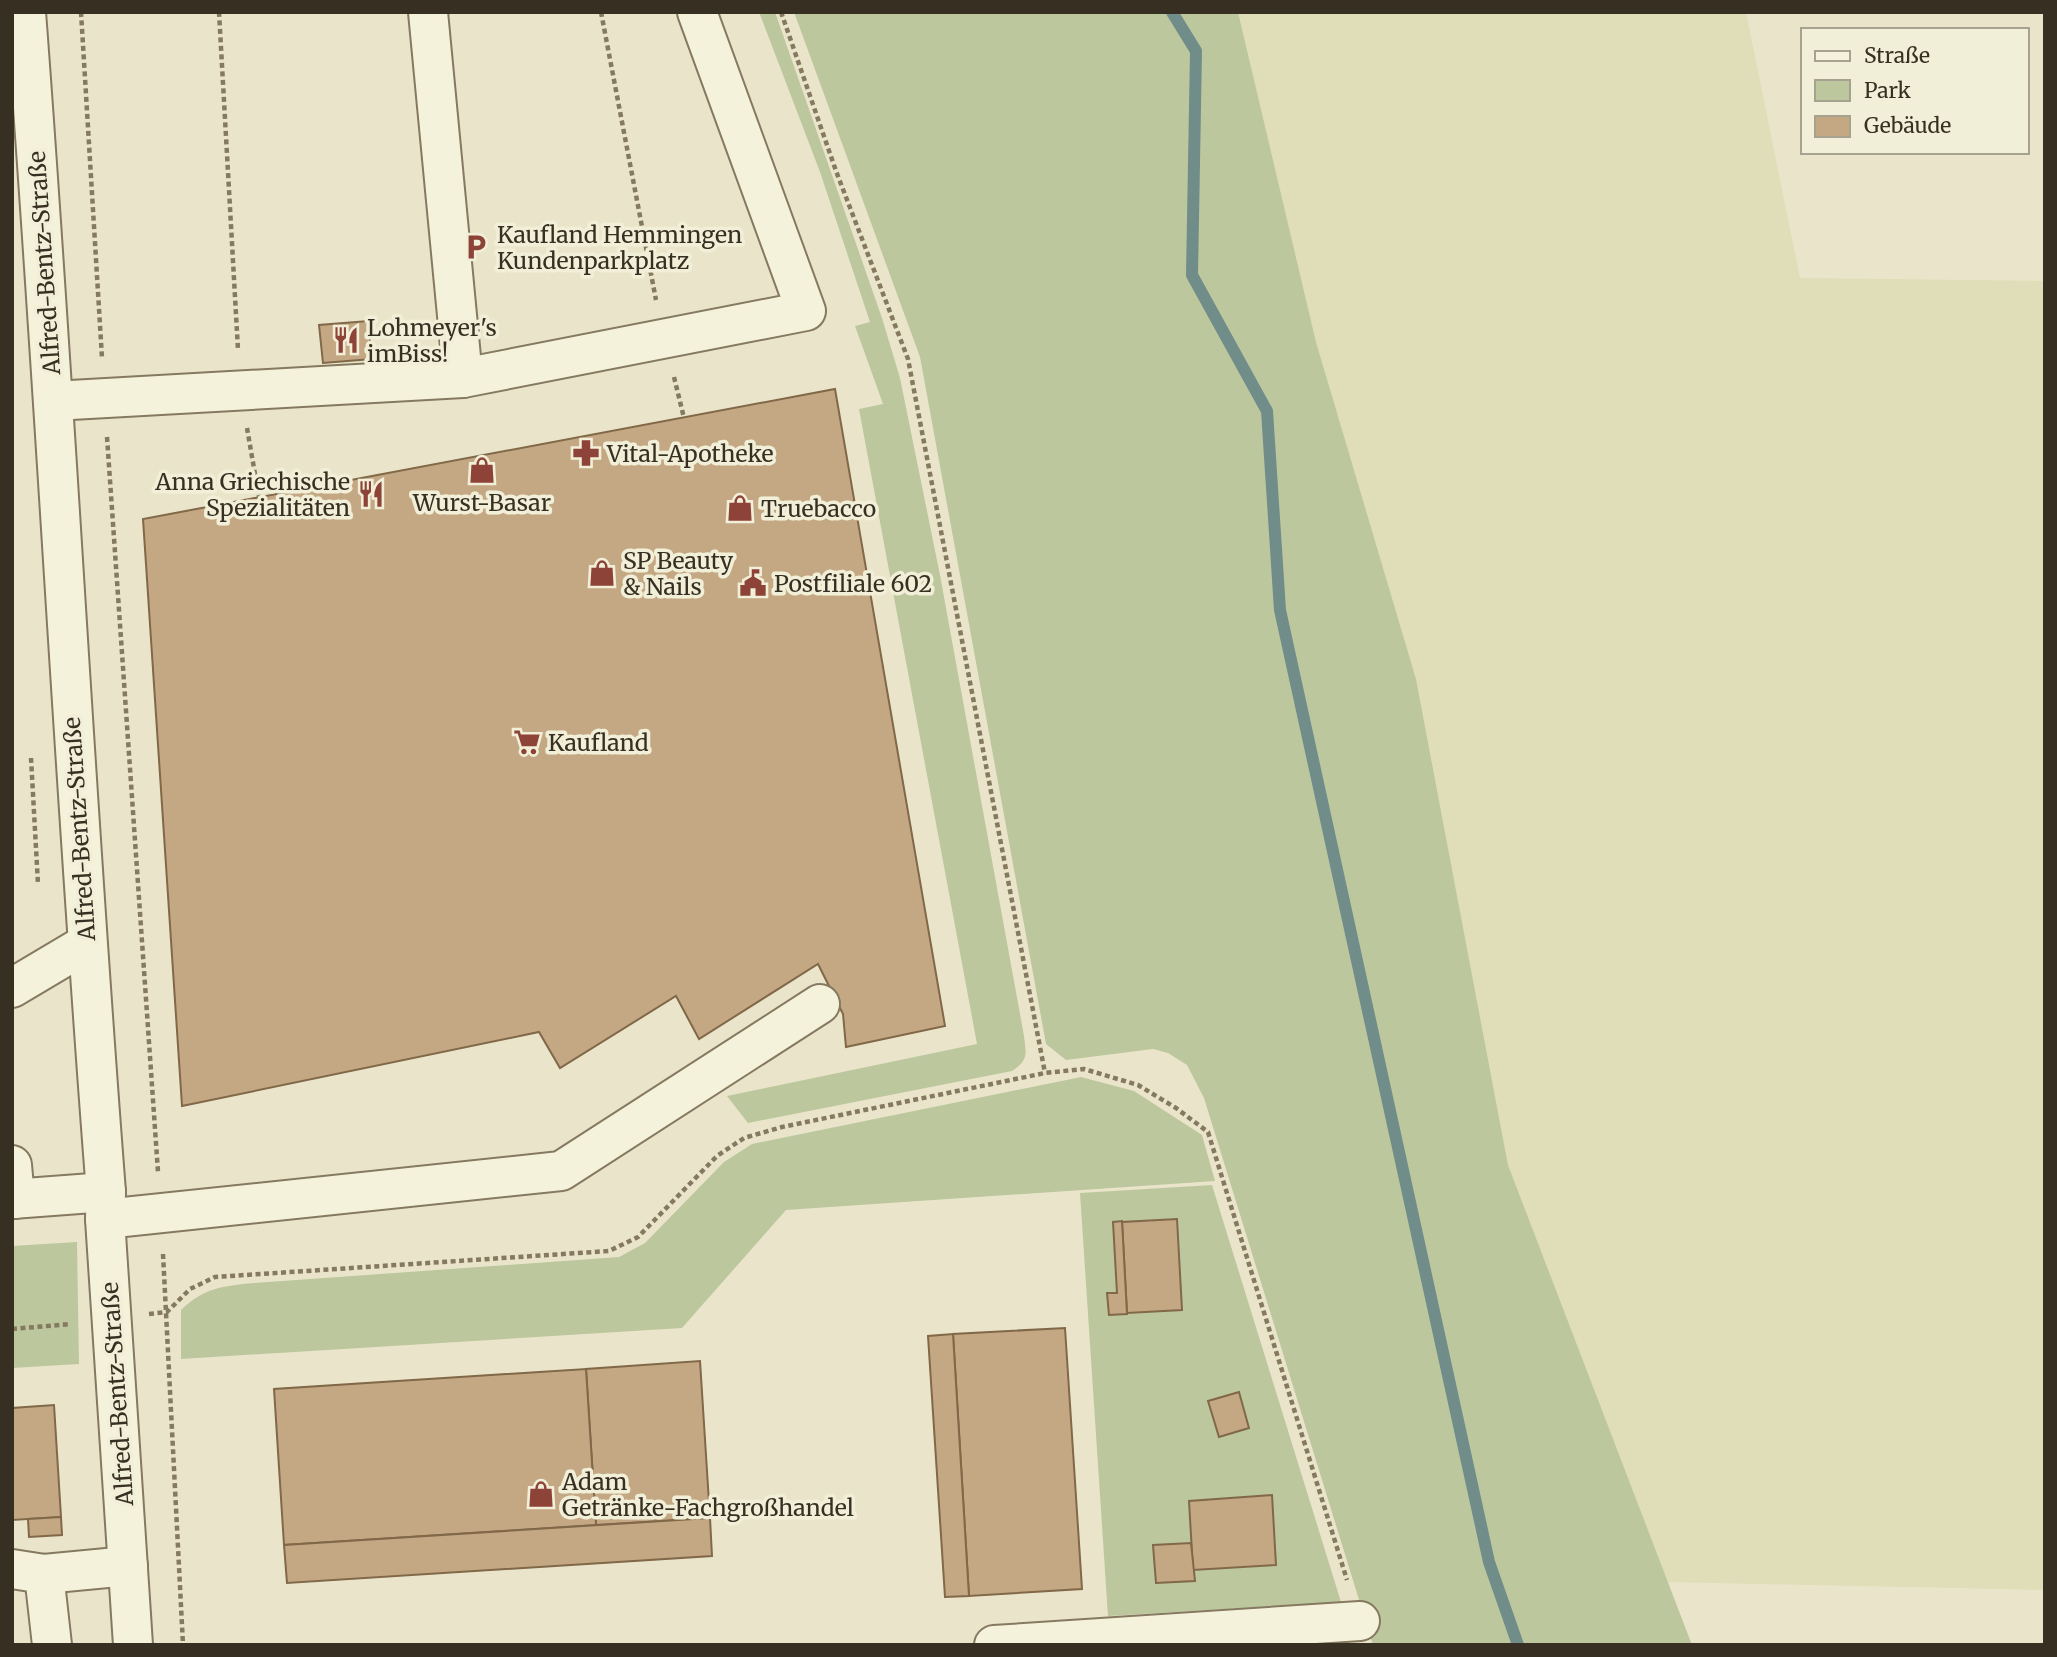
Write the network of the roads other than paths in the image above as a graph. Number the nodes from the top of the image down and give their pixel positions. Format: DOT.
graph roads {
  1 [pos="26,12"];
  2 [pos="428,12"];
  3 [pos="697,12"];
  4 [pos="27,213"];
  5 [pos="463,378"];
  6 [pos="53,401"];
  7 [pos="86,944"];
  8 [pos="12,988"];
  9 [pos="820,1004"];
  10 [pos="13,1188"];
  11 [pos="106,1205"];
  12 [pos="128,1566"];
  13 [pos="28,1572"];
  14 [pos="1360,1621"];
  15 [pos="52,1645"];
  16 [pos="133,1645"];
  17 [pos="994,1645"];
  1 -- 4 [label="street, Alfred-Bentz-Straße"];
  2 -- 5 [label="street"];
  3 -- 5 [label="street"];
  4 -- 6 [label="street, Alfred-Bentz-Straße"];
  5 -- 6 [label="street"];
  6 -- 7 [label="street, Alfred-Bentz-Straße"];
  7 -- 8 [label="street"];
  7 -- 11 [label="street, Alfred-Bentz-Straße"];
  9 -- 11 [label="street"];
  10 -- 11 [label="street"];
  11 -- 12 [label="street, Alfred-Bentz-Straße"];
  12 -- 13 [label="street"];
  12 -- 16 [label="street, Alfred-Bentz-Straße"];
  13 -- 15 [label="street"];
  14 -- 17 [label="street"];
}
